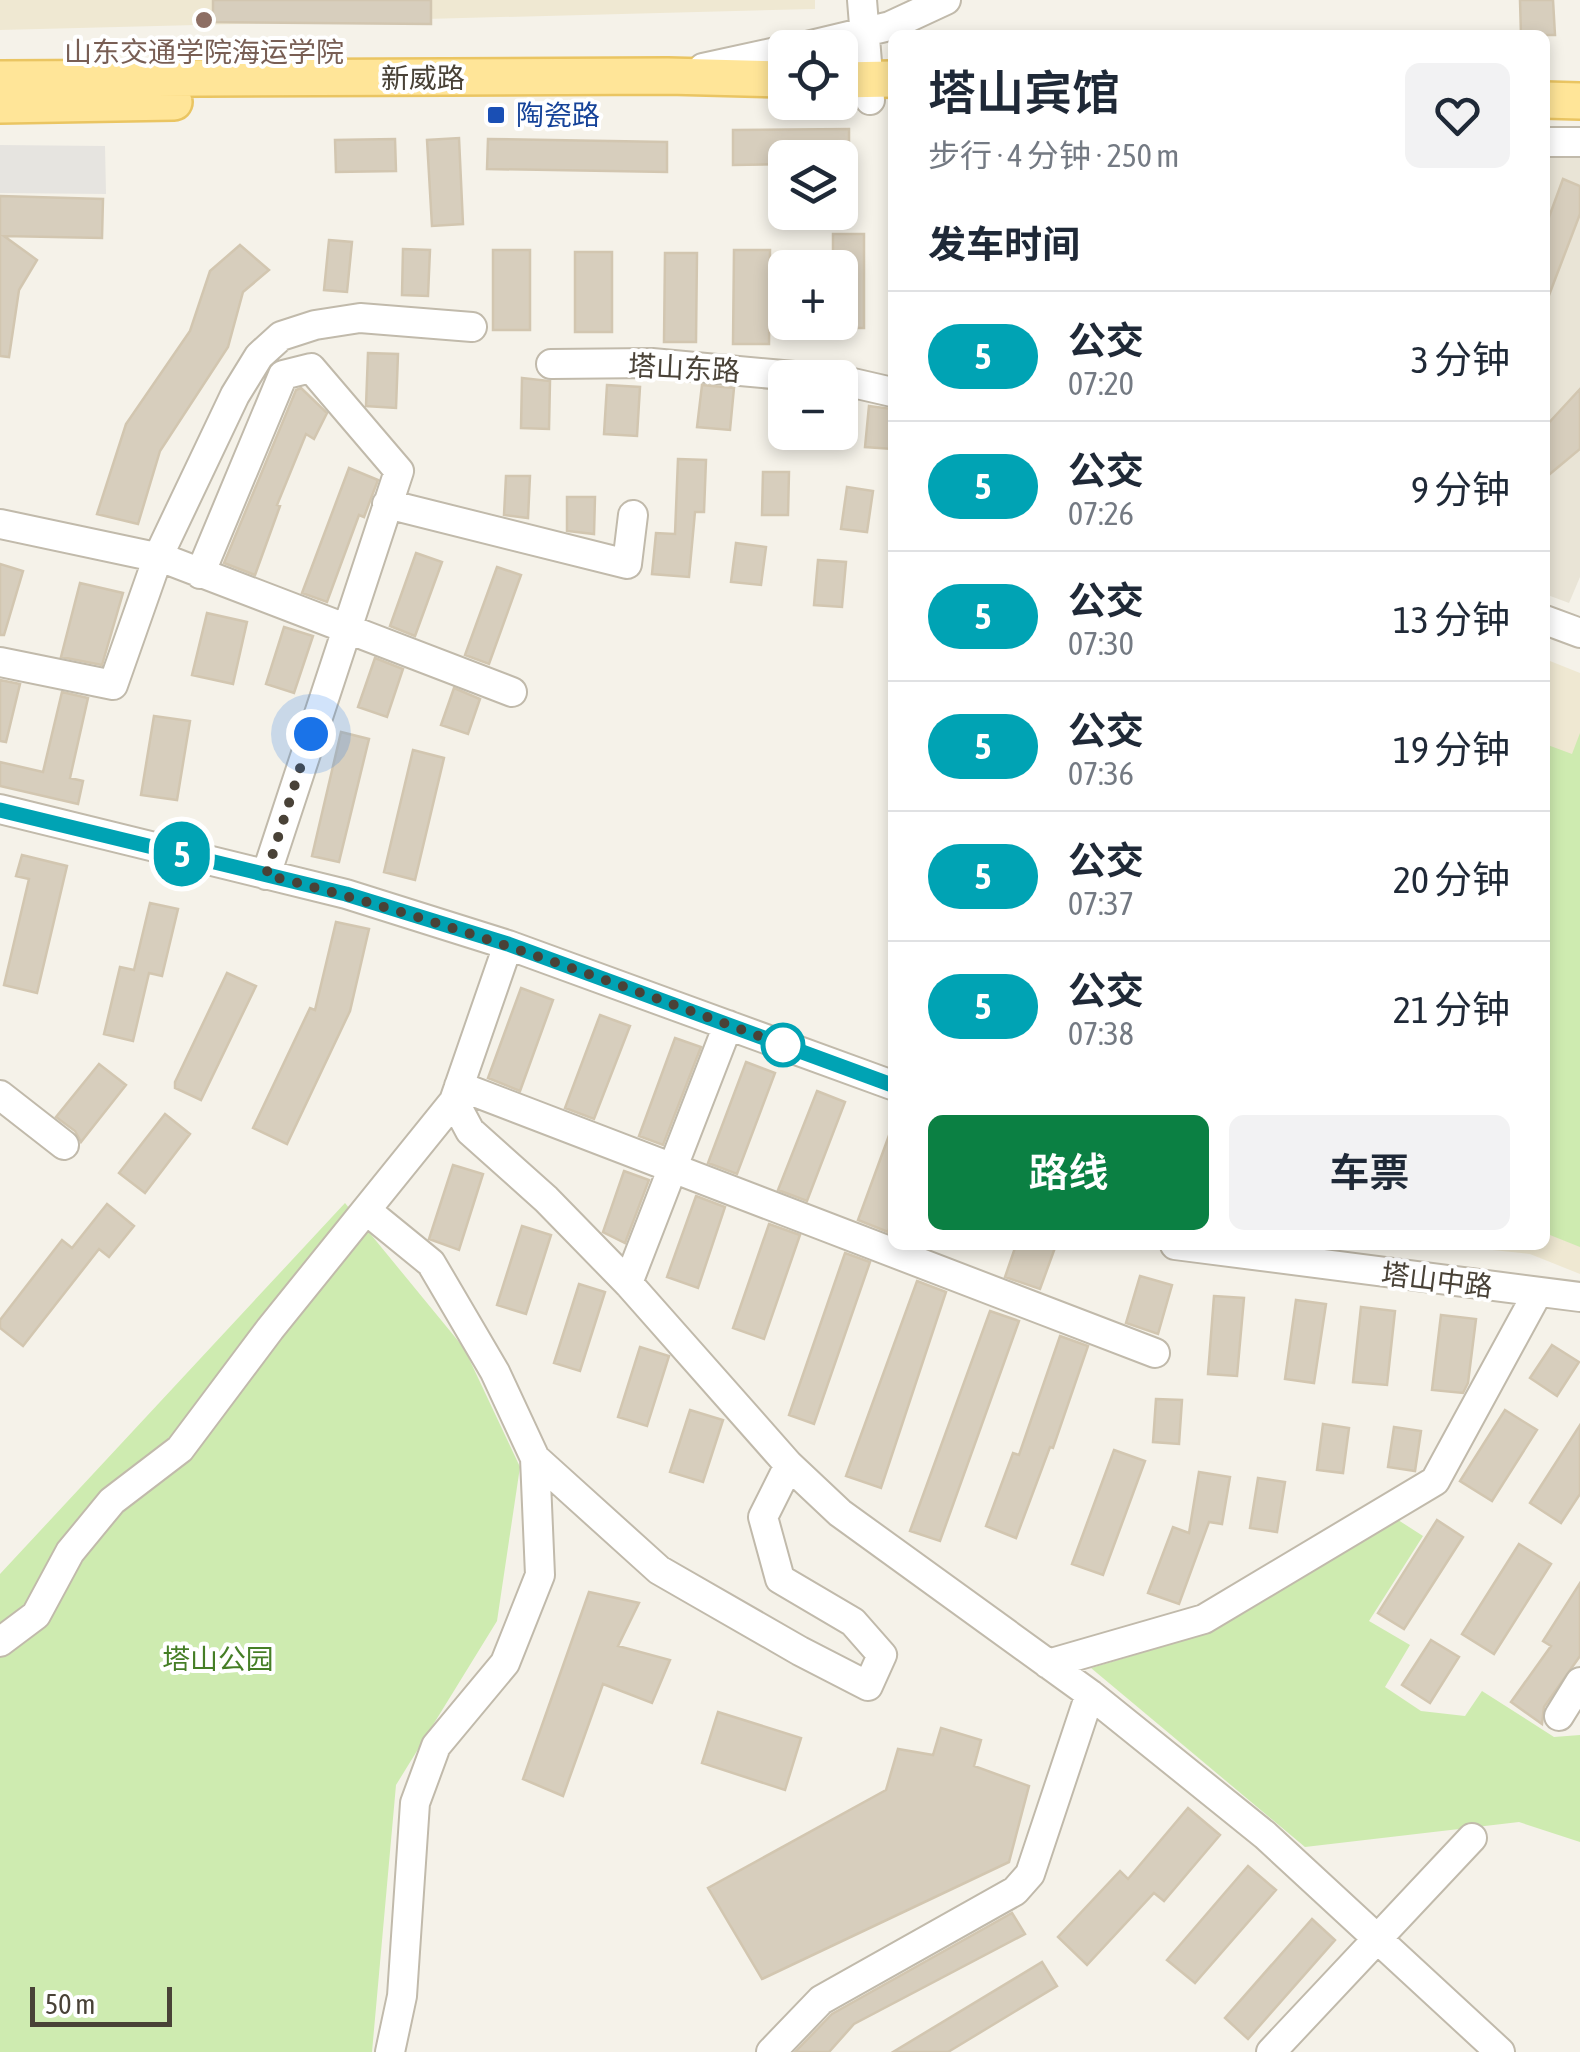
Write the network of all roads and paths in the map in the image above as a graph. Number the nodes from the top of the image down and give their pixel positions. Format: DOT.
graph roads {
  1 [pos="862,0"];
  2 [pos="945,0"];
  3 [pos="917,30"];
  4 [pos="864,33"];
  5 [pos="858,34"];
  6 [pos="768,54"];
  7 [pos="668,76"];
  8 [pos="0,78"];
  9 [pos="768,79"];
  10 [pos="1550,82"];
  11 [pos="1580,82"];
  12 [pos="871,85"];
  13 [pos="768,100"];
  14 [pos="1550,100"];
  15 [pos="1580,101"];
  16 [pos="0,104"];
  17 [pos="1550,142"];
  18 [pos="1580,142"];
  19 [pos="472,327"];
  20 [pos="551,364"];
  21 [pos="768,374"];
  22 [pos="858,384"];
  23 [pos="888,391"];
  24 [pos="388,504"];
  25 [pos="633,514"];
  26 [pos="0,524"];
  27 [pos="158,557"];
  28 [pos="200,574"];
  29 [pos="1550,621"];
  30 [pos="1578,627"];
  31 [pos="345,628"];
  32 [pos="0,662"];
  33 [pos="512,692"];
  34 [pos="0,810"];
  35 [pos="266,875"];
  36 [pos="508,944"];
  37 [pos="728,1025"];
  38 [pos="888,1084"];
  39 [pos="456,1094"];
  40 [pos="0,1095"];
  41 [pos="64,1145"];
  42 [pos="673,1167"];
  43 [pos="366,1210"];
  44 [pos="1197,1250"];
  45 [pos="628,1284"];
  46 [pos="1538,1292"];
  47 [pos="1580,1298"];
  48 [pos="1154,1353"];
  49 [pos="535,1458"];
  50 [pos="789,1465"];
  51 [pos="0,1642"];
  52 [pos="1048,1664"];
  53 [pos="1580,1682"];
  54 [pos="1090,1694"];
  55 [pos="1559,1716"];
  56 [pos="1472,1838"];
  57 [pos="1377,1938"];
  58 [pos="390,2052"];
  59 [pos="771,2052"];
  60 [pos="1271,2052"];
  61 [pos="1500,2052"];
  1 -- 4 [label="street"];
  2 -- 3 [label="street"];
  2 -- 4 [label="street"];
  4 -- 5 [label="street"];
  4 -- 12 [label="street"];
  6 -- 7 [label="street"];
  7 -- 8 [label="main road, 新威路"];
  7 -- 9 [label="main road, 新威路"];
  10 -- 11 [label="main road"];
  13 -- 16 [label="main road, 新威路"];
  14 -- 15 [label="main road"];
  17 -- 18 [label="street"];
  19 -- 27 [label="street"];
  20 -- 21 [label="street, 塔山东路"];
  22 -- 23 [label="street"];
  24 -- 25 [label="street"];
  24 -- 28 [label="street"];
  24 -- 31 [label="street"];
  26 -- 27 [label="street"];
  27 -- 28 [label="street"];
  27 -- 32 [label="street"];
  28 -- 31 [label="street"];
  29 -- 30 [label="street"];
  31 -- 33 [label="street"];
  31 -- 35 [label="street"];
  34 -- 35 [label="street"];
  35 -- 36 [label="street"];
  36 -- 37 [label="street"];
  36 -- 39 [label="street"];
  37 -- 38 [label="street"];
  37 -- 42 [label="street"];
  39 -- 42 [label="street"];
  39 -- 43 [label="street"];
  39 -- 45 [label="street"];
  40 -- 41 [label="street"];
  42 -- 45 [label="street"];
  42 -- 48 [label="street"];
  43 -- 49 [label="street"];
  43 -- 51 [label="street"];
  44 -- 46 [label="street, 塔山中路"];
  45 -- 50 [label="street"];
  46 -- 47 [label="street, 塔山中路"];
  46 -- 52 [label="street"];
  49 -- 50 [label="street"];
  49 -- 58 [label="street"];
  50 -- 52 [label="street"];
  52 -- 54 [label="street"];
  53 -- 55 [label="street"];
  54 -- 57 [label="street"];
  54 -- 59 [label="street"];
  56 -- 57 [label="street"];
  57 -- 60 [label="street"];
  57 -- 61 [label="street"];
}
